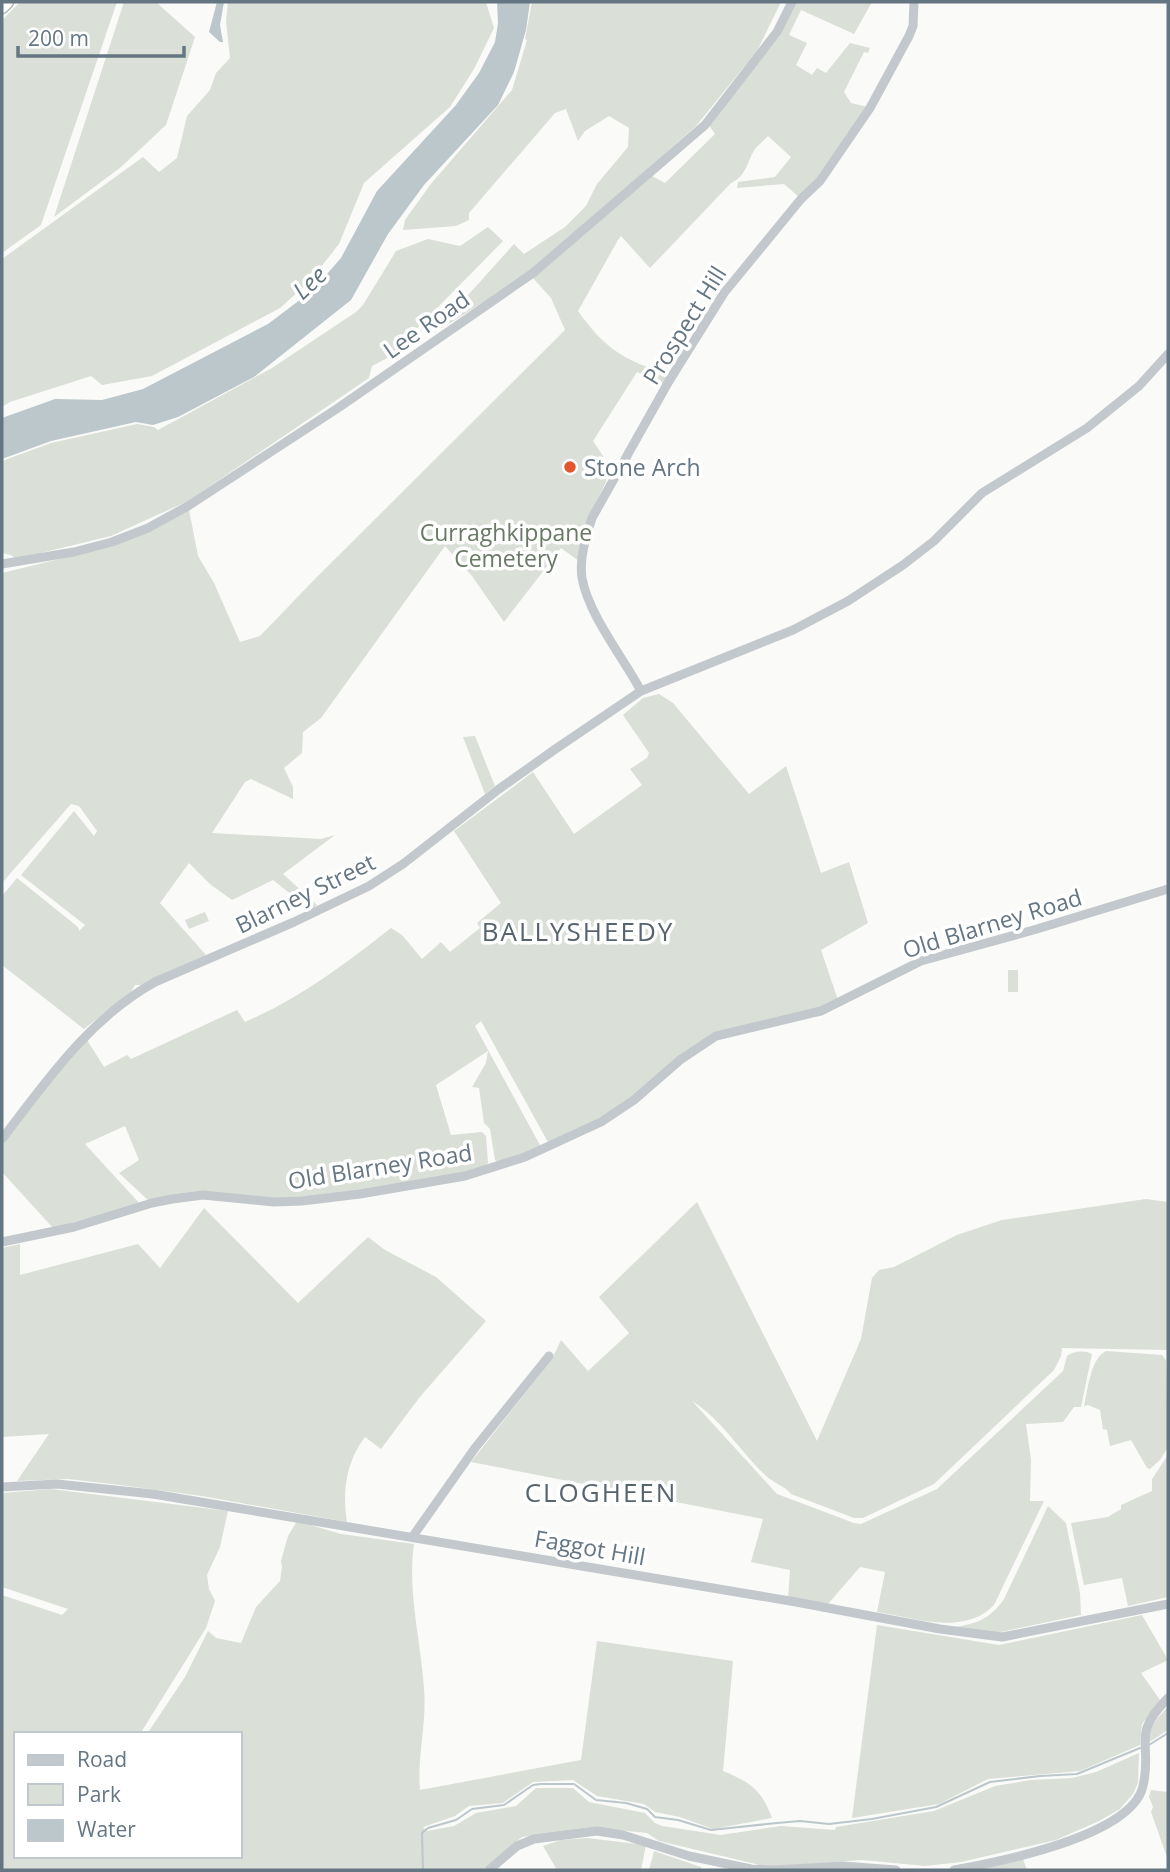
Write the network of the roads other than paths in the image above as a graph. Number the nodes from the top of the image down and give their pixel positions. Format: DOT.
graph roads {
  1 [pos="7,2"];
  2 [pos="792,2"];
  3 [pos="914,2"];
  4 [pos="2,7"];
  5 [pos="1168,354"];
  6 [pos="2,564"];
  7 [pos="641,691"];
  8 [pos="1168,889"];
  9 [pos="2,1139"];
  10 [pos="2,1242"];
  11 [pos="549,1356"];
  12 [pos="2,1487"];
  13 [pos="413,1536"];
  14 [pos="1168,1604"];
  15 [pos="1168,1698"];
  16 [pos="489,1870"];
  17 [pos="896,1870"];
  18 [pos="954,1870"];
  1 -- 4 [label="highway"];
  2 -- 6 [label="street, Lee Road"];
  3 -- 7 [label="street, Prospect Hill"];
  5 -- 7 [label="street, Blarney Street"];
  7 -- 9 [label="street, Blarney Street"];
  8 -- 10 [label="street, Old Blarney Road"];
  11 -- 13 [label="street"];
  12 -- 13 [label="street, Faggot Hill"];
  13 -- 14 [label="street, Faggot Hill"];
  15 -- 18 [label="street"];
  16 -- 17 [label="street"];
}
